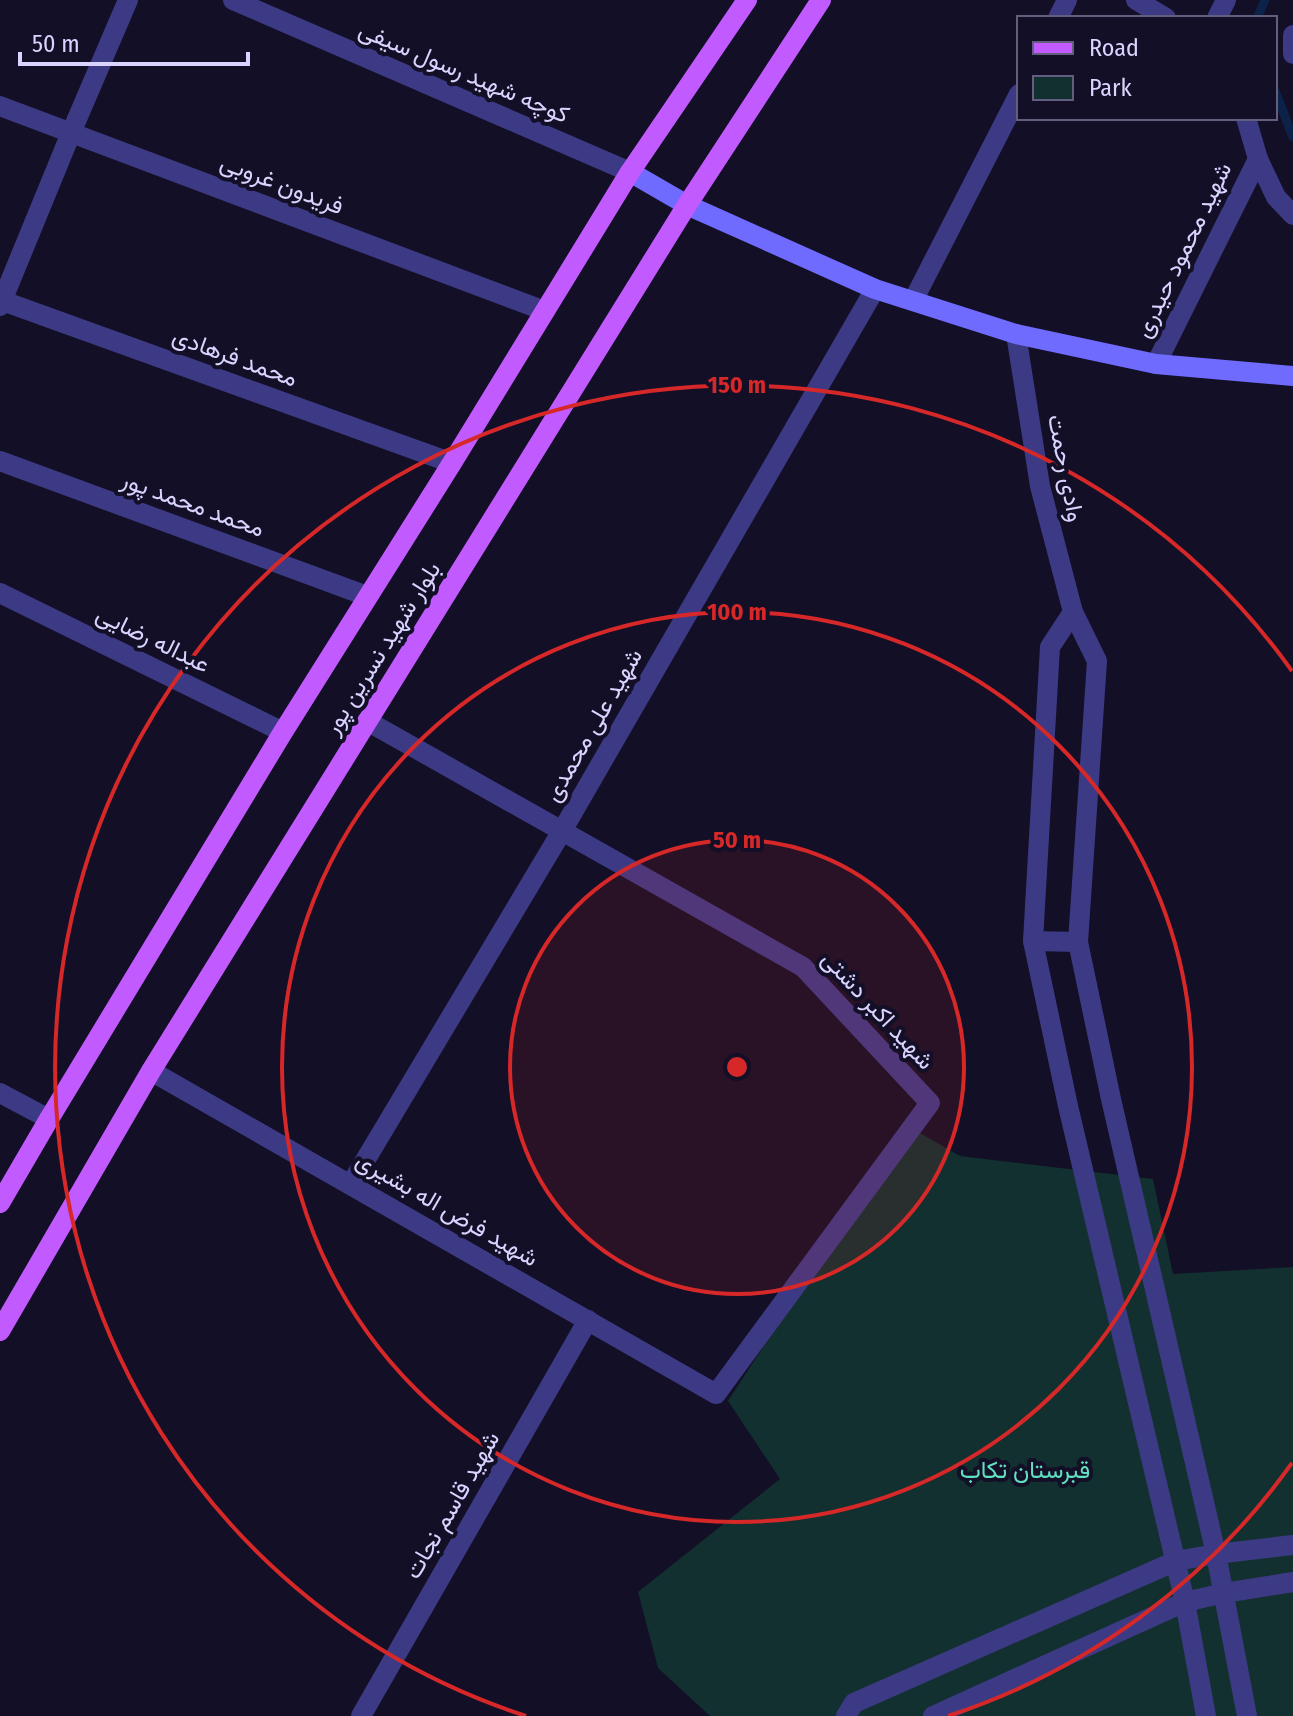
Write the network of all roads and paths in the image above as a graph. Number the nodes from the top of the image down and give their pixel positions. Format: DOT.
graph roads {
  1 [pos="128,0"];
  2 [pos="233,0"];
  3 [pos="747,0"];
  4 [pos="821,0"];
  5 [pos="1136,0"];
  6 [pos="1163,16"];
  7 [pos="1293,35"];
  8 [pos="1293,54"];
  9 [pos="1017,98"];
  10 [pos="0,106"];
  11 [pos="1247,120"];
  12 [pos="71,133"];
  13 [pos="1258,159"];
  14 [pos="630,172"];
  15 [pos="687,205"];
  16 [pos="1293,215"];
  17 [pos="875,289"];
  18 [pos="913,301"];
  19 [pos="1,302"];
  20 [pos="545,311"];
  21 [pos="1016,334"];
  22 [pos="1156,364"];
  23 [pos="1293,376"];
  24 [pos="0,461"];
  25 [pos="452,463"];
  26 [pos="0,593"];
  27 [pos="367,596"];
  28 [pos="1073,612"];
  29 [pos="367,721"];
  30 [pos="283,732"];
  31 [pos="562,831"];
  32 [pos="1033,941"];
  33 [pos="1078,942"];
  34 [pos="151,1071"];
  35 [pos="0,1093"];
  36 [pos="49,1119"];
  37 [pos="351,1184"];
  38 [pos="0,1203"];
  39 [pos="588,1320"];
  40 [pos="0,1331"];
  41 [pos="716,1394"];
  42 [pos="1293,1545"];
  43 [pos="1216,1554"];
  44 [pos="1176,1561"];
  45 [pos="1293,1582"];
  46 [pos="1224,1593"];
  47 [pos="1185,1602"];
  48 [pos="361,1716"];
  49 [pos="846,1716"];
  50 [pos="933,1716"];
  51 [pos="1206,1716"];
  52 [pos="1247,1716"];
  1 -- 12 [label="street"];
  2 -- 14 [label="street, کوچه شهید رسول سیفی"];
  3 -- 14 [label="main road, بلوار شهید نسرین پور"];
  4 -- 15 [label="main road, بلوار شهید نسرین پور"];
  5 -- 6 [label="street"];
  7 -- 8 [label="street"];
  9 -- 18 [label="street"];
  10 -- 12 [label="street, فریدون غروبی"];
  11 -- 13 [label="street"];
  12 -- 19 [label="street"];
  12 -- 20 [label="street, فریدون غروبی"];
  13 -- 16 [label="street"];
  13 -- 22 [label="street, شهید محمود حیدری"];
  14 -- 15 [label="main road"];
  14 -- 20 [label="main road, بلوار شهید نسرین پور"];
  15 -- 17 [label="main road"];
  15 -- 29 [label="main road, بلوار شهید نسرین پور"];
  17 -- 18 [label="main road"];
  17 -- 31 [label="street, شهید علی محمدی"];
  18 -- 21 [label="main road"];
  19 -- 25 [label="street, محمد فرهادی"];
  20 -- 25 [label="main road, بلوار شهید نسرین پور"];
  21 -- 22 [label="main road"];
  21 -- 28 [label="street, وادی رحمت"];
  22 -- 23 [label="main road"];
  24 -- 27 [label="street, محمد محمد پور"];
  25 -- 27 [label="main road, بلوار شهید نسرین پور"];
  26 -- 30 [label="street, عبداله رضایی"];
  27 -- 30 [label="main road, بلوار شهید نسرین پور"];
  28 -- 32 [label="street"];
  28 -- 33 [label="street, وادی رحمت"];
  29 -- 31 [label="street, شهید اکبر دشتی"];
  29 -- 34 [label="main road, بلوار شهید نسرین پور"];
  30 -- 36 [label="main road, بلوار شهید نسرین پور"];
  31 -- 37 [label="street, شهید علی محمدی"];
  31 -- 41 [label="street, شهید اکبر دشتی"];
  32 -- 33 [label="street"];
  32 -- 44 [label="street"];
  33 -- 43 [label="street, وادی رحمت"];
  34 -- 37 [label="street, شهید فرض اله بشیری"];
  34 -- 40 [label="main road, بلوار شهید نسرین پور"];
  35 -- 36 [label="street"];
  36 -- 38 [label="main road, بلوار شهید نسرین پور"];
  37 -- 39 [label="street, شهید فرض اله بشیری"];
  39 -- 41 [label="street, شهید فرض اله بشیری"];
  39 -- 48 [label="street, شهید قاسم نجات"];
  42 -- 43 [label="street"];
  43 -- 44 [label="street"];
  43 -- 46 [label="street, وادی رحمت"];
  44 -- 47 [label="street"];
  44 -- 49 [label="street"];
  45 -- 46 [label="street"];
  46 -- 47 [label="street"];
  46 -- 52 [label="street, وادی رحمت"];
  47 -- 50 [label="street"];
  47 -- 51 [label="street"];
}
